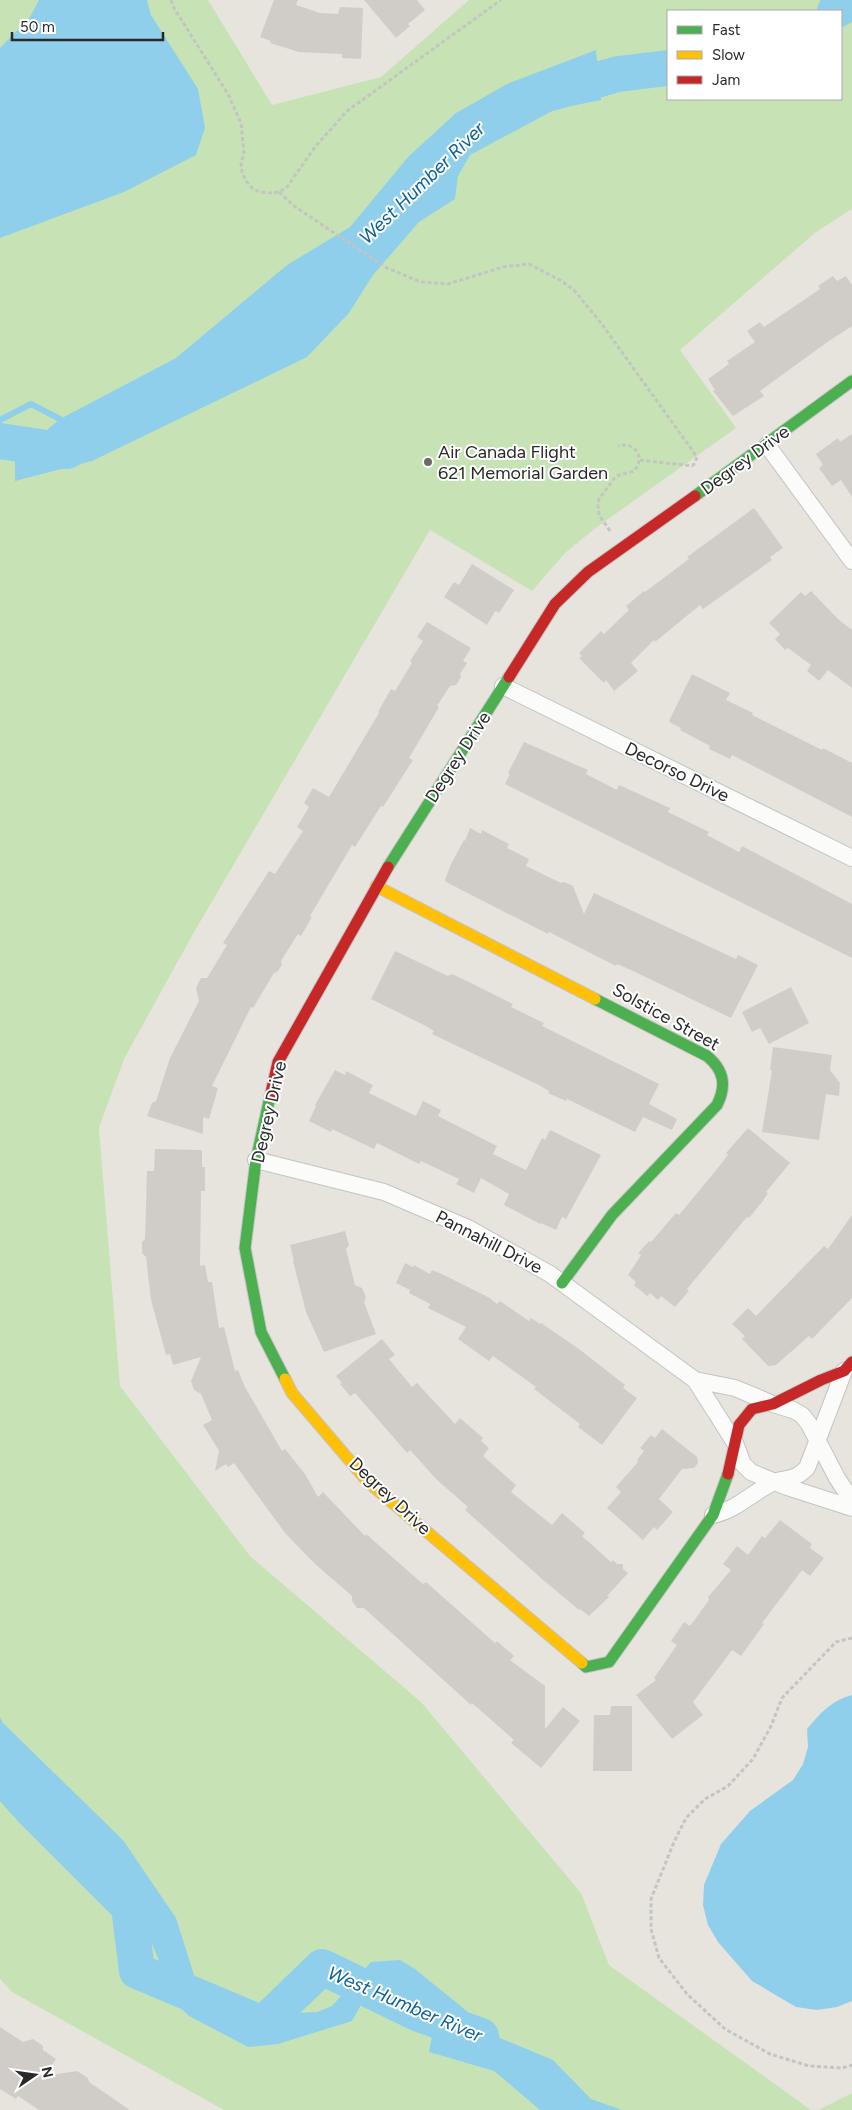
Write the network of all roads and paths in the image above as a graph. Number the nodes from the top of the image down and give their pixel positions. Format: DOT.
graph roads {
  1 [pos="171,0"];
  2 [pos="501,0"];
  3 [pos="279,192"];
  4 [pos="852,381"];
  5 [pos="767,445"];
  6 [pos="618,446"];
  7 [pos="640,460"];
  8 [pos="622,548"];
  9 [pos="852,561"];
  10 [pos="503,686"];
  11 [pos="852,858"];
  12 [pos="376,886"];
  13 [pos="256,1160"];
  14 [pos="562,1283"];
  15 [pos="848,1366"];
  16 [pos="695,1380"];
  17 [pos="773,1404"];
  18 [pos="817,1440"];
  19 [pos="736,1443"];
  20 [pos="774,1482"];
  21 [pos="852,1501"];
  22 [pos="852,1508"];
  23 [pos="713,1515"];
  24 [pos="852,1638"];
  25 [pos="852,2065"];
  1 -- 3 [label="path"];
  2 -- 3 [label="path"];
  3 -- 7 [label="path"];
  4 -- 5 [label="street, Degrey Drive"];
  5 -- 8 [label="street, Degrey Drive"];
  5 -- 9 [label="street"];
  6 -- 7 [label="path"];
  7 -- 8 [label="path"];
  8 -- 10 [label="street, Degrey Drive"];
  10 -- 11 [label="street, Decorso Drive"];
  10 -- 12 [label="street, Degrey Drive"];
  12 -- 13 [label="street, Degrey Drive"];
  12 -- 14 [label="street, Solstice Street"];
  13 -- 14 [label="street, Pannahill Drive"];
  13 -- 23 [label="street, Degrey Drive"];
  14 -- 16 [label="street, Pannahill Drive"];
  15 -- 17 [label="street"];
  15 -- 18 [label="street"];
  16 -- 17 [label="street, Pannahill Drive"];
  16 -- 19 [label="street, Pannahill Drive"];
  17 -- 18 [label="street, Pannahill Drive"];
  17 -- 19 [label="street"];
  18 -- 20 [label="street"];
  18 -- 21 [label="street, Pannahill Drive"];
  19 -- 20 [label="street, Pannahill Drive"];
  19 -- 23 [label="street, Degrey Drive"];
  20 -- 22 [label="street, Pannahill Drive"];
  20 -- 23 [label="street"];
  24 -- 25 [label="path"];
}
